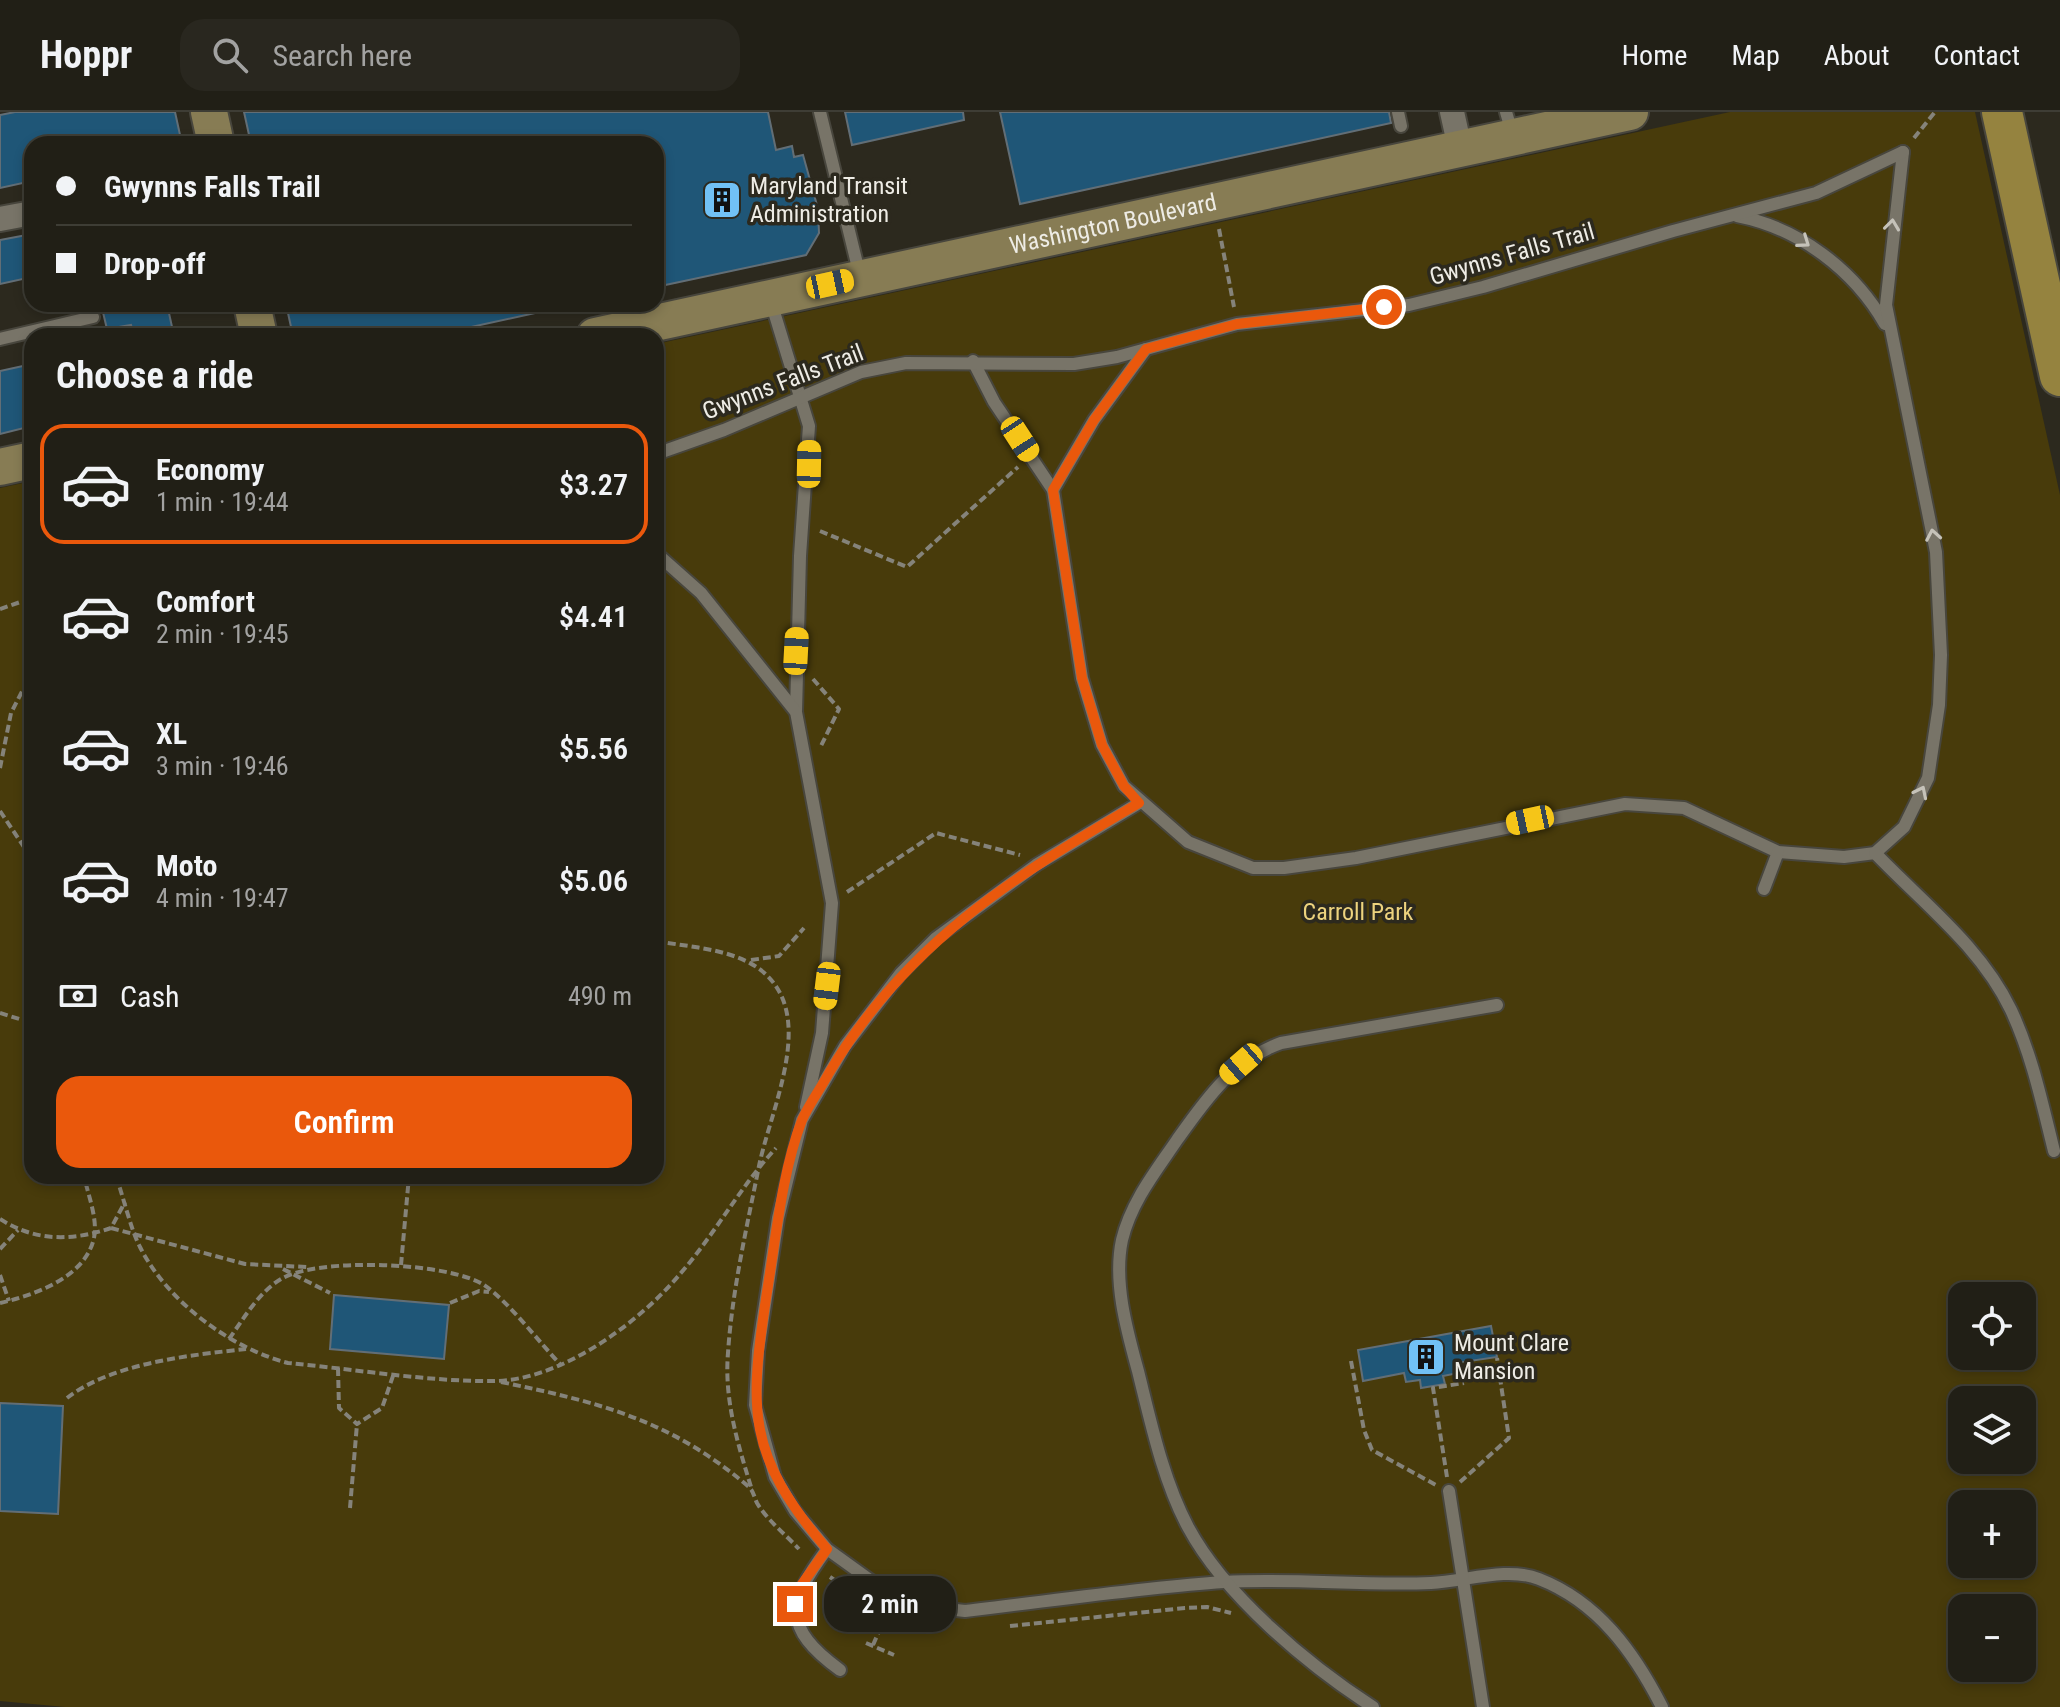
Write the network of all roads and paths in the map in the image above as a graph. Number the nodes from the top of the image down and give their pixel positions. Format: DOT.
graph roads {
  1 [pos="209,112"];
  2 [pos="820,112"];
  3 [pos="1398,112"];
  4 [pos="1452,112"];
  5 [pos="1630,112"];
  6 [pos="1935,112"];
  7 [pos="2002,112"];
  8 [pos="1510,125"];
  9 [pos="1401,126"];
  10 [pos="214,136"];
  11 [pos="1460,148"];
  12 [pos="1903,152"];
  13 [pos="24,214"];
  14 [pos="1732,215"];
  15 [pos="0,219"];
  16 [pos="1219,226"];
  17 [pos="860,277"];
  18 [pos="770,297"];
  19 [pos="93,317"];
  20 [pos="1237,324"];
  21 [pos="46,328"];
  22 [pos="631,328"];
  23 [pos="1889,331"];
  24 [pos="24,333"];
  25 [pos="0,339"];
  26 [pos="1146,349"];
  27 [pos="973,361"];
  28 [pos="2060,376"];
  29 [pos="801,396"];
  30 [pos="664,451"];
  31 [pos="1031,456"];
  32 [pos="24,462"];
  33 [pos="0,467"];
  34 [pos="1053,490"];
  35 [pos="803,524"];
  36 [pos="664,560"];
  37 [pos="24,601"];
  38 [pos="0,609"];
  39 [pos="796,661"];
  40 [pos="24,688"];
  41 [pos="796,712"];
  42 [pos="0,768"];
  43 [pos="808,771"];
  44 [pos="1139,803"];
  45 [pos="0,811"];
  46 [pos="24,847"];
  47 [pos="1778,852"];
  48 [pos="1875,853"];
  49 [pos="1023,856"];
  50 [pos="1764,889"];
  51 [pos="847,892"];
  52 [pos="804,928"];
  53 [pos="664,943"];
  54 [pos="748,961"];
  55 [pos="1497,1005"];
  56 [pos="0,1013"];
  57 [pos="24,1020"];
  58 [pos="802,1120"];
  59 [pos="2054,1151"];
  60 [pos="759,1166"];
  61 [pos="85,1184"];
  62 [pos="119,1184"];
  63 [pos="408,1184"];
  64 [pos="125,1201"];
  65 [pos="0,1219"];
  66 [pos="111,1228"];
  67 [pos="18,1230"];
  68 [pos="94,1233"];
  69 [pos="136,1233"];
  70 [pos="0,1249"];
  71 [pos="401,1265"];
  72 [pos="311,1266"];
  73 [pos="280,1268"];
  74 [pos="293,1274"];
  75 [pos="0,1275"];
  76 [pos="330,1293"];
  77 [pos="495,1295"];
  78 [pos="9,1301"];
  79 [pos="0,1303"];
  80 [pos="450,1303"];
  81 [pos="229,1339"];
  82 [pos="248,1348"];
  83 [pos="1497,1358"];
  84 [pos="1351,1361"];
  85 [pos="561,1365"];
  86 [pos="338,1368"];
  87 [pos="394,1373"];
  88 [pos="496,1381"];
  89 [pos="1464,1383"];
  90 [pos="67,1398"];
  91 [pos="357,1424"];
  92 [pos="752,1490"];
  93 [pos="1449,1491"];
  94 [pos="350,1508"];
  95 [pos="799,1549"];
  96 [pos="827,1549"];
  97 [pos="830,1577"];
  98 [pos="1464,1578"];
  99 [pos="1226,1582"];
  100 [pos="867,1600"];
  101 [pos="878,1605"];
  102 [pos="888,1610"];
  103 [pos="902,1614"];
  104 [pos="1237,1617"];
  105 [pos="1001,1626"];
  106 [pos="866,1643"];
  107 [pos="873,1645"];
  108 [pos="894,1655"];
  109 [pos="840,1670"];
  110 [pos="1373,1707"];
  111 [pos="1483,1707"];
  112 [pos="1662,1707"];
  1 -- 10 [label="main road"];
  2 -- 17 [label="lane"];
  3 -- 9 [label="lane"];
  4 -- 11 [label="street"];
  5 -- 8 [label="main road, Washington Boulevard"];
  6 -- 12 [label="path"];
  7 -- 28 [label="main road"];
  8 -- 11 [label="main road, Washington Boulevard"];
  11 -- 17 [label="main road, Washington Boulevard"];
  12 -- 14 [label="lane, Gwynns Falls Trail"];
  23 -- 12 [label="lane, one-way"];
  13 -- 15 [label="street"];
  14 -- 20 [label="lane, Gwynns Falls Trail"];
  14 -- 23 [label="lane, one-way"];
  16 -- 20 [label="path"];
  17 -- 18 [label="main road, Washington Boulevard"];
  18 -- 22 [label="main road, Washington Boulevard"];
  18 -- 29 [label="lane"];
  19 -- 21 [label="lane"];
  20 -- 26 [label="lane, Gwynns Falls Trail"];
  48 -- 23 [label="lane, one-way"];
  24 -- 25 [label="lane"];
  26 -- 27 [label="lane, Gwynns Falls Trail"];
  26 -- 34 [label="lane"];
  27 -- 29 [label="lane, Gwynns Falls Trail"];
  27 -- 31 [label="lane"];
  29 -- 30 [label="lane, Gwynns Falls Trail"];
  29 -- 35 [label="lane"];
  31 -- 34 [label="lane"];
  31 -- 35 [label="path"];
  32 -- 33 [label="main road"];
  34 -- 44 [label="lane"];
  35 -- 39 [label="lane"];
  36 -- 41 [label="lane"];
  37 -- 38 [label="path"];
  39 -- 41 [label="lane"];
  39 -- 43 [label="path"];
  40 -- 42 [label="path"];
  41 -- 43 [label="lane"];
  43 -- 58 [label="lane"];
  44 -- 47 [label="lane"];
  44 -- 58 [label="lane"];
  45 -- 46 [label="path"];
  47 -- 48 [label="lane"];
  47 -- 50 [label="lane"];
  48 -- 59 [label="lane"];
  49 -- 51 [label="path"];
  52 -- 54 [label="path"];
  53 -- 54 [label="path"];
  54 -- 60 [label="path"];
  55 -- 99 [label="lane"];
  56 -- 57 [label="path"];
  58 -- 60 [label="path"];
  58 -- 96 [label="lane"];
  60 -- 85 [label="path"];
  60 -- 92 [label="path"];
  61 -- 68 [label="path"];
  62 -- 64 [label="path"];
  63 -- 71 [label="path"];
  64 -- 66 [label="path"];
  64 -- 69 [label="path"];
  65 -- 67 [label="path"];
  66 -- 68 [label="path"];
  66 -- 69 [label="path"];
  67 -- 68 [label="path"];
  67 -- 70 [label="path"];
  68 -- 78 [label="path"];
  69 -- 73 [label="path"];
  69 -- 81 [label="path"];
  71 -- 72 [label="path"];
  71 -- 77 [label="path"];
  72 -- 73 [label="path"];
  72 -- 74 [label="path"];
  73 -- 74 [label="path"];
  74 -- 76 [label="path"];
  74 -- 81 [label="path"];
  75 -- 78 [label="path"];
  77 -- 80 [label="path"];
  77 -- 85 [label="path"];
  78 -- 79 [label="path"];
  81 -- 82 [label="path"];
  82 -- 86 [label="path"];
  82 -- 90 [label="path"];
  83 -- 93 [label="path"];
  84 -- 93 [label="path"];
  85 -- 88 [label="path"];
  86 -- 87 [label="path"];
  86 -- 91 [label="path"];
  87 -- 88 [label="path"];
  87 -- 91 [label="path"];
  88 -- 92 [label="path"];
  89 -- 93 [label="path"];
  91 -- 94 [label="path"];
  92 -- 95 [label="path"];
  93 -- 98 [label="lane"];
  96 -- 99 [label="lane"];
  96 -- 109 [label="lane"];
  97 -- 100 [label="path"];
  98 -- 99 [label="lane"];
  98 -- 111 [label="lane"];
  98 -- 112 [label="lane"];
  99 -- 110 [label="lane"];
  101 -- 102 [label="path"];
  102 -- 103 [label="path"];
  102 -- 107 [label="path"];
  104 -- 105 [label="path"];
  106 -- 107 [label="path"];
  107 -- 108 [label="path"];
}
